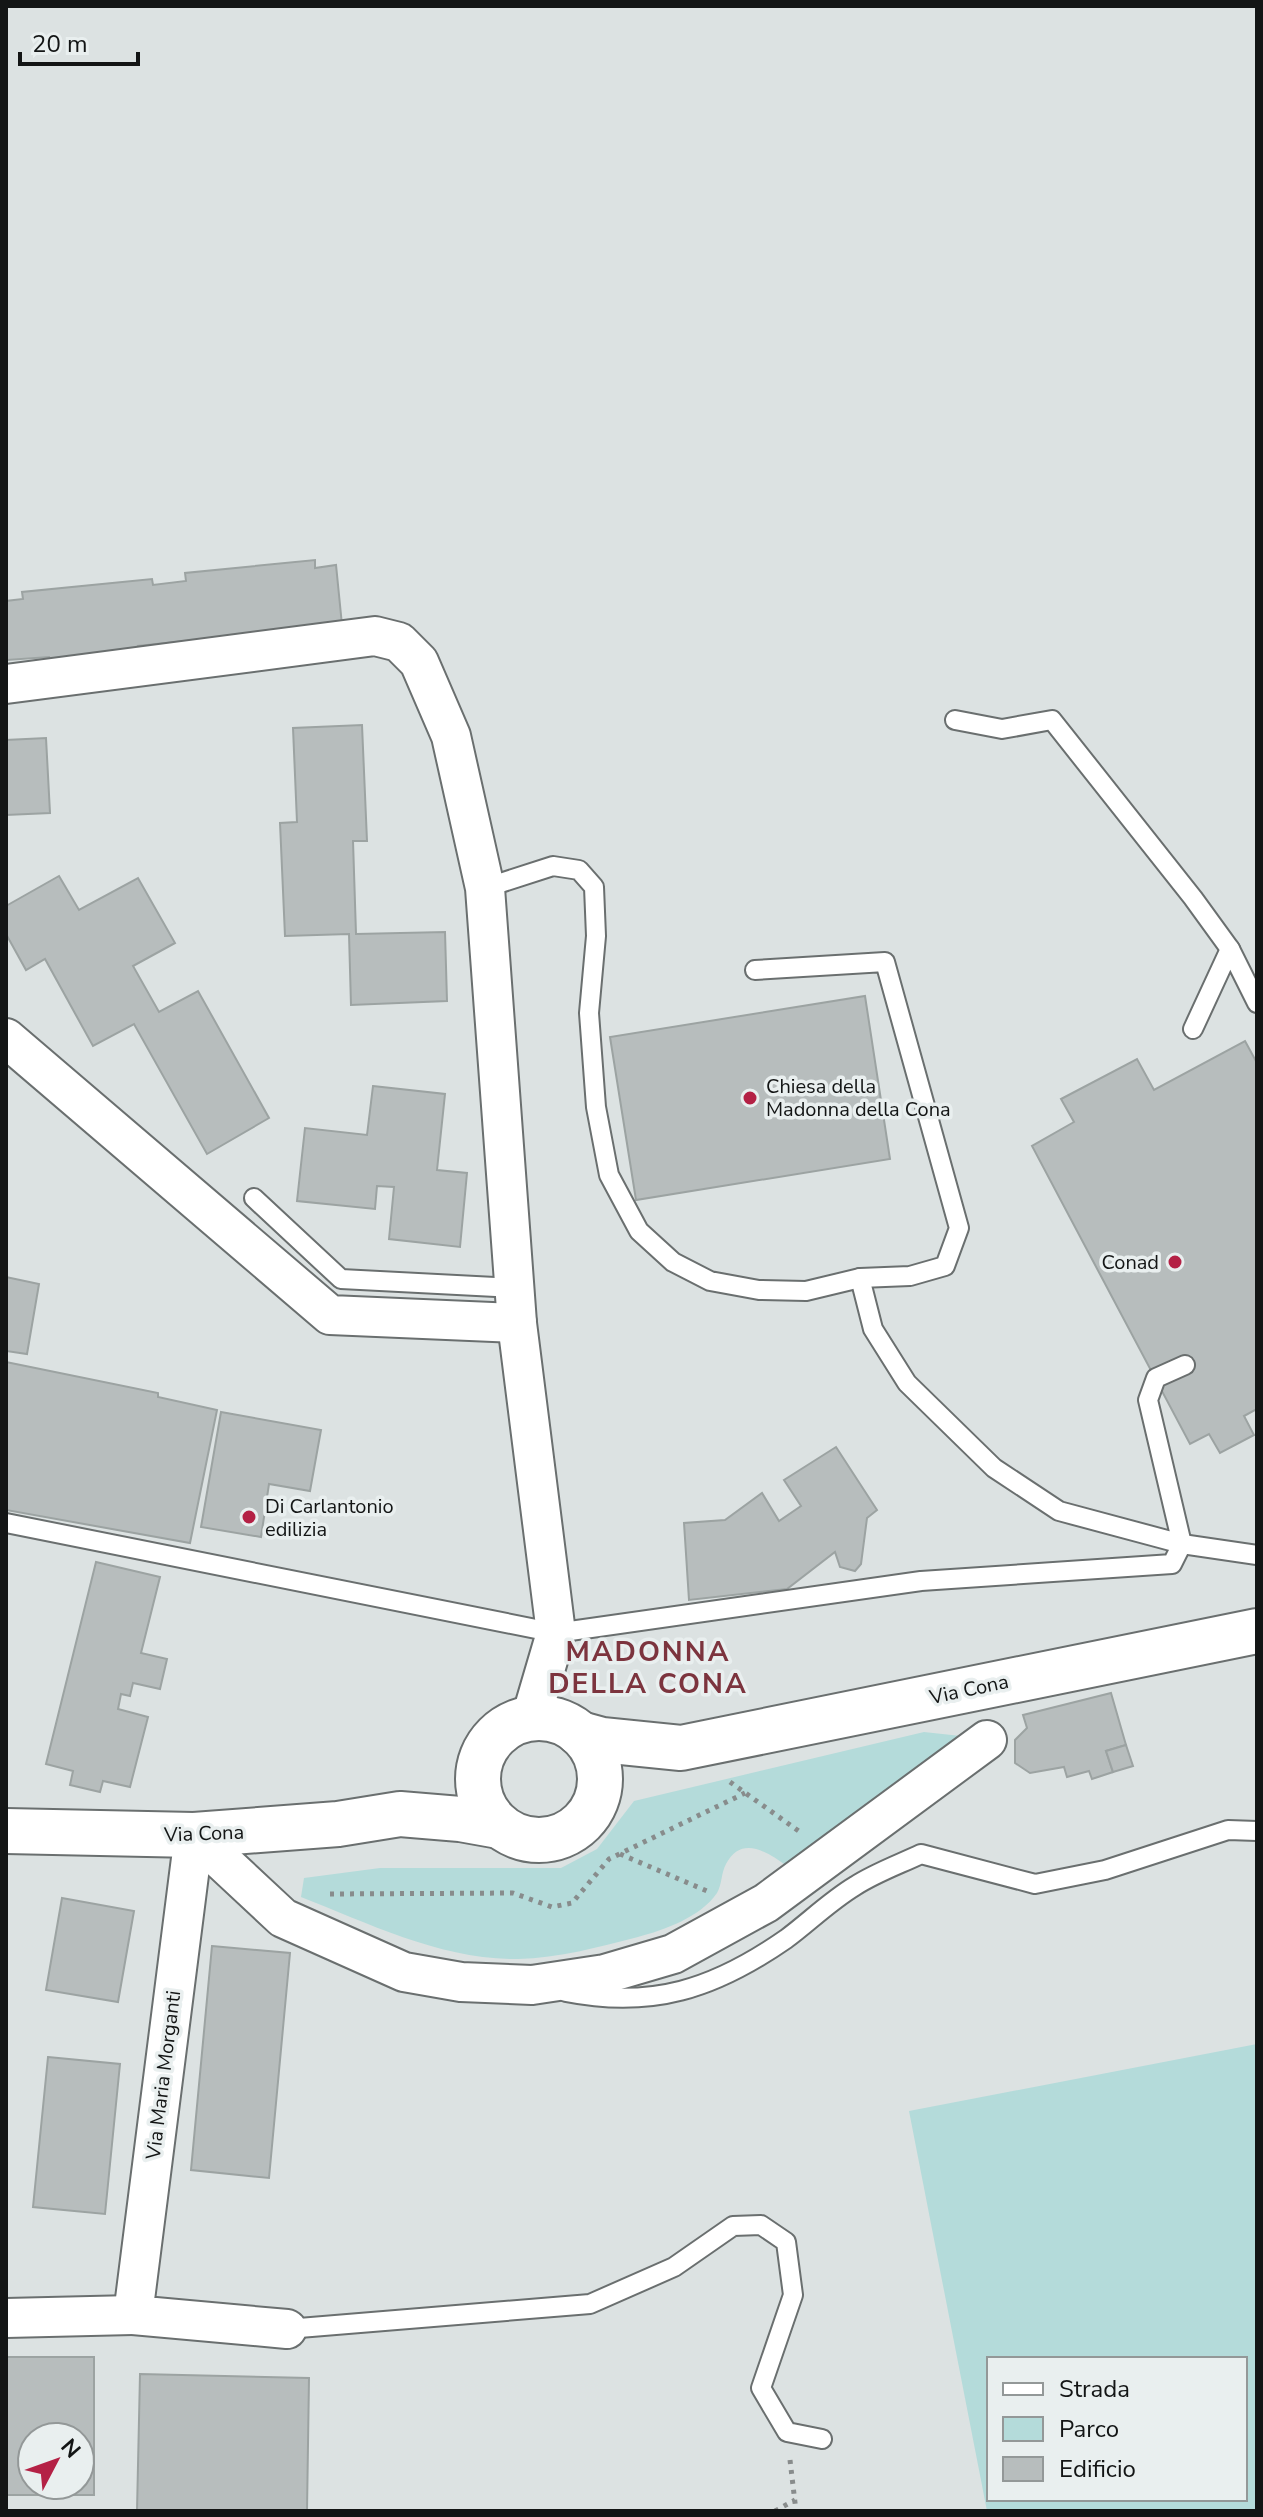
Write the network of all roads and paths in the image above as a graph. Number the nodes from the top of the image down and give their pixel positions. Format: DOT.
graph roads {
  1 [pos="6,684"];
  2 [pos="955,720"];
  3 [pos="485,888"];
  4 [pos="1230,949"];
  5 [pos="755,970"];
  6 [pos="1257,1003"];
  7 [pos="1193,1029"];
  8 [pos="6,1038"];
  9 [pos="254,1198"];
  10 [pos="860,1278"];
  11 [pos="515,1306"];
  12 [pos="1185,1365"];
  13 [pos="6,1523"];
  14 [pos="1182,1544"];
  15 [pos="1257,1555"];
  16 [pos="1257,1631"];
  17 [pos="556,1633"];
  18 [pos="531,1718"];
  19 [pos="580,1734"];
  20 [pos="987,1740"];
  21 [pos="681,1748"];
  22 [pos="479,1764"];
  23 [pos="745,1793"];
  24 [pos="598,1797"];
  25 [pos="400,1814"];
  26 [pos="499,1826"];
  27 [pos="6,1831"];
  28 [pos="1257,1831"];
  29 [pos="194,1835"];
  30 [pos="619,1854"];
  31 [pos="833,1856"];
  32 [pos="322,1894"];
  33 [pos="752,1911"];
  34 [pos="532,1985"];
  35 [pos="133,2315"];
  36 [pos="6,2318"];
  37 [pos="287,2329"];
  38 [pos="787,2432"];
  39 [pos="822,2439"];
  40 [pos="795,2500"];
  41 [pos="775,2511"];
  42 [pos="796,2511"];
  1 -- 3 [label="street"];
  2 -- 4 [label="lane"];
  3 -- 10 [label="lane"];
  3 -- 11 [label="street"];
  4 -- 6 [label="lane"];
  4 -- 7 [label="lane"];
  5 -- 10 [label="lane"];
  8 -- 11 [label="street"];
  9 -- 11 [label="lane"];
  10 -- 14 [label="lane"];
  11 -- 17 [label="street"];
  12 -- 14 [label="lane"];
  13 -- 17 [label="lane"];
  14 -- 15 [label="lane"];
  14 -- 17 [label="lane"];
  16 -- 21 [label="main road, Via Cona"];
  17 -- 18 [label="street"];
  18 -- 19 [label="main road"];
  18 -- 22 [label="main road"];
  19 -- 21 [label="main road, Via Cona"];
  19 -- 24 [label="main road"];
  20 -- 31 [label="street"];
  21 -- 23 [label="path"];
  21 -- 24 [label="main road, Via Cona"];
  22 -- 25 [label="main road, Via Cona"];
  22 -- 26 [label="main road"];
  23 -- 30 [label="path"];
  23 -- 31 [label="path"];
  24 -- 26 [label="main road"];
  25 -- 26 [label="main road, Via Cona"];
  25 -- 29 [label="main road, Via Cona"];
  27 -- 29 [label="main road, Via Cona"];
  28 -- 34 [label="lane"];
  29 -- 34 [label="street"];
  29 -- 35 [label="street, Via Maria Morganti"];
  30 -- 32 [label="path"];
  30 -- 33 [label="path"];
  31 -- 33 [label="street"];
  33 -- 34 [label="street"];
  35 -- 36 [label="street"];
  35 -- 37 [label="street"];
  37 -- 38 [label="lane"];
  38 -- 39 [label="lane"];
  38 -- 40 [label="path"];
  40 -- 41 [label="path"];
  40 -- 42 [label="path"];
}
